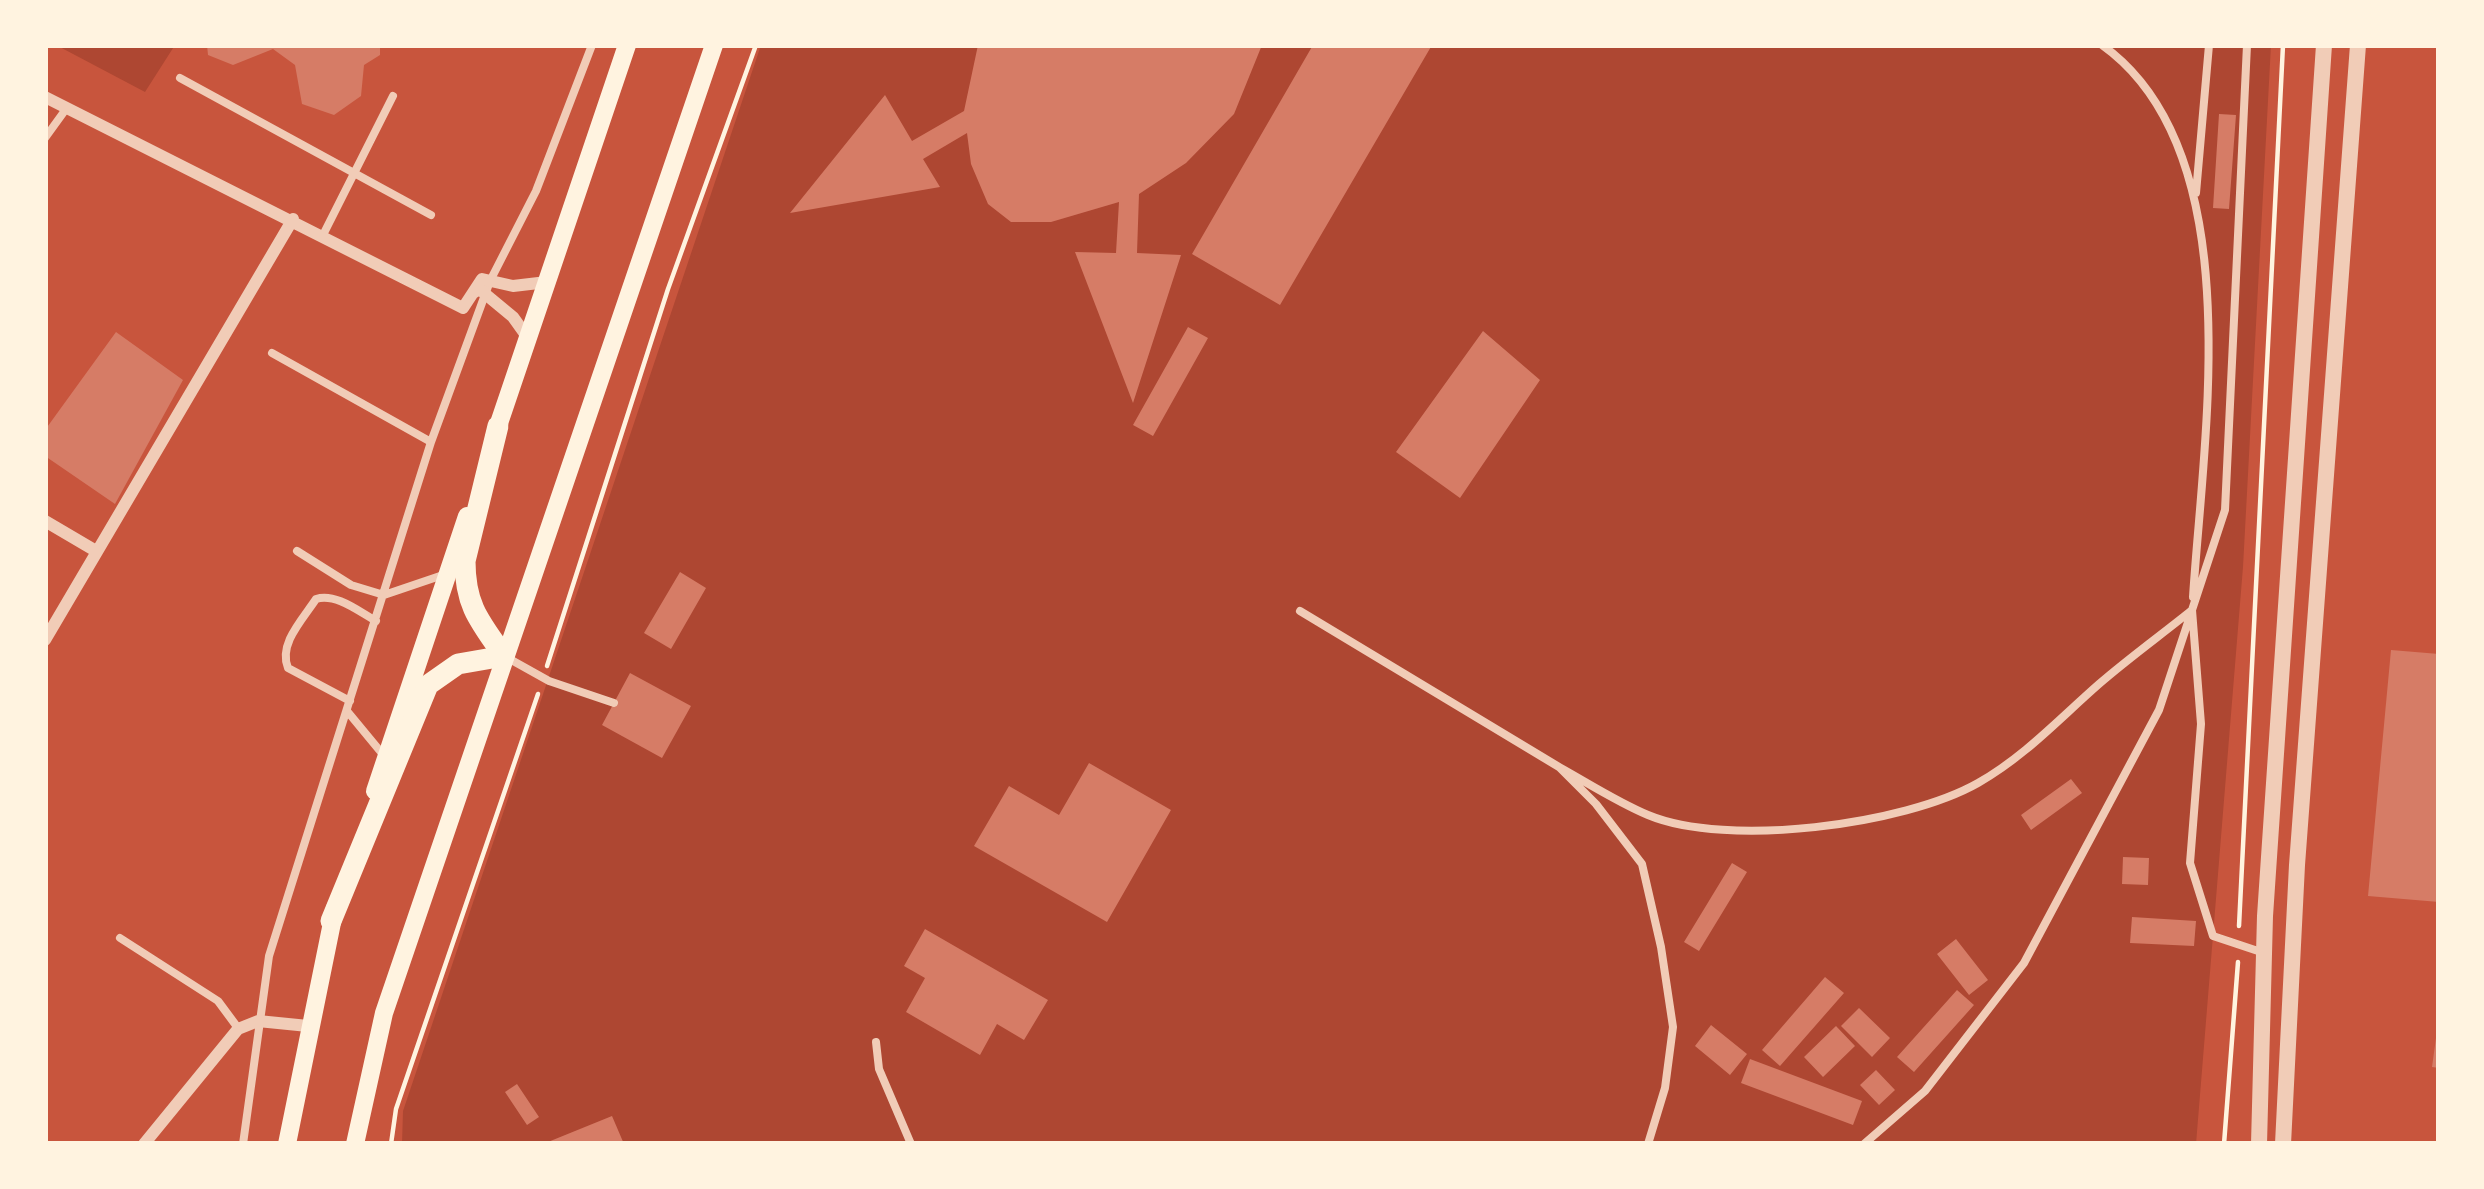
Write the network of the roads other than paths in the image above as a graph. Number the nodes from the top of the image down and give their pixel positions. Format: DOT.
graph roads {
  1 [pos="592,45"];
  2 [pos="627,45"];
  3 [pos="714,45"];
  4 [pos="2102,45"];
  5 [pos="2209,45"];
  6 [pos="2247,45"];
  7 [pos="2324,45"];
  8 [pos="2357,45"];
  9 [pos="180,78"];
  10 [pos="392,96"];
  11 [pos="45,97"];
  12 [pos="67,108"];
  13 [pos="45,138"];
  14 [pos="354,173"];
  15 [pos="2195,196"];
  16 [pos="431,214"];
  17 [pos="293,220"];
  18 [pos="323,235"];
  19 [pos="547,282"];
  20 [pos="488,287"];
  21 [pos="528,338"];
  22 [pos="272,352"];
  23 [pos="498,426"];
  24 [pos="431,442"];
  25 [pos="45,521"];
  26 [pos="96,551"];
  27 [pos="297,551"];
  28 [pos="448,573"];
  29 [pos="384,596"];
  30 [pos="2192,610"];
  31 [pos="1300,611"];
  32 [pos="376,621"];
  33 [pos="2285,634"];
  34 [pos="2315,637"];
  35 [pos="45,640"];
  36 [pos="505,656"];
  37 [pos="614,703"];
  38 [pos="349,706"];
  39 [pos="386,758"];
  40 [pos="1559,767"];
  41 [pos="331,921"];
  42 [pos="120,938"];
  43 [pos="2264,953"];
  44 [pos="2295,956"];
  45 [pos="258,1021"];
  46 [pos="308,1026"];
  47 [pos="238,1029"];
  48 [pos="876,1042"];
  49 [pos="144,1144"];
  50 [pos="243,1144"];
  51 [pos="287,1144"];
  52 [pos="355,1144"];
  53 [pos="911,1144"];
  54 [pos="1648,1144"];
  55 [pos="1864,1144"];
  56 [pos="2259,1144"];
  57 [pos="2283,1144"];
  1 -- 20 [label="lane"];
  2 -- 19 [label="main road"];
  3 -- 36 [label="main road"];
  4 -- 15 [label="lane"];
  5 -- 15 [label="lane"];
  6 -- 30 [label="lane"];
  7 -- 33 [label="street"];
  8 -- 34 [label="street"];
  9 -- 14 [label="lane"];
  10 -- 14 [label="lane"];
  11 -- 12 [label="street"];
  12 -- 13 [label="lane"];
  12 -- 17 [label="street"];
  14 -- 16 [label="lane"];
  14 -- 18 [label="lane"];
  15 -- 30 [label="lane"];
  17 -- 18 [label="street"];
  17 -- 26 [label="street"];
  18 -- 20 [label="street"];
  19 -- 20 [label="street"];
  19 -- 21 [label="main road"];
  20 -- 21 [label="street"];
  20 -- 24 [label="lane"];
  21 -- 23 [label="main road"];
  22 -- 24 [label="lane"];
  23 -- 28 [label="main road"];
  23 -- 36 [label="main road"];
  24 -- 29 [label="lane"];
  25 -- 26 [label="street"];
  26 -- 35 [label="street"];
  27 -- 29 [label="lane"];
  28 -- 29 [label="lane"];
  28 -- 39 [label="main road"];
  29 -- 32 [label="lane"];
  30 -- 40 [label="lane"];
  30 -- 43 [label="lane"];
  30 -- 55 [label="lane"];
  31 -- 40 [label="lane"];
  32 -- 38 [label="lane"];
  32 -- 38 [label="lane"];
  33 -- 34 [label="lane"];
  33 -- 43 [label="street"];
  34 -- 44 [label="street"];
  36 -- 37 [label="lane"];
  36 -- 41 [label="main road"];
  36 -- 52 [label="main road"];
  38 -- 39 [label="lane"];
  38 -- 45 [label="lane"];
  39 -- 41 [label="main road"];
  40 -- 54 [label="lane"];
  41 -- 46 [label="main road"];
  42 -- 47 [label="lane"];
  43 -- 44 [label="street"];
  43 -- 56 [label="street"];
  44 -- 57 [label="street"];
  45 -- 46 [label="street"];
  45 -- 47 [label="street"];
  45 -- 50 [label="lane"];
  46 -- 51 [label="main road"];
  47 -- 49 [label="street"];
  48 -- 53 [label="lane"];
}
